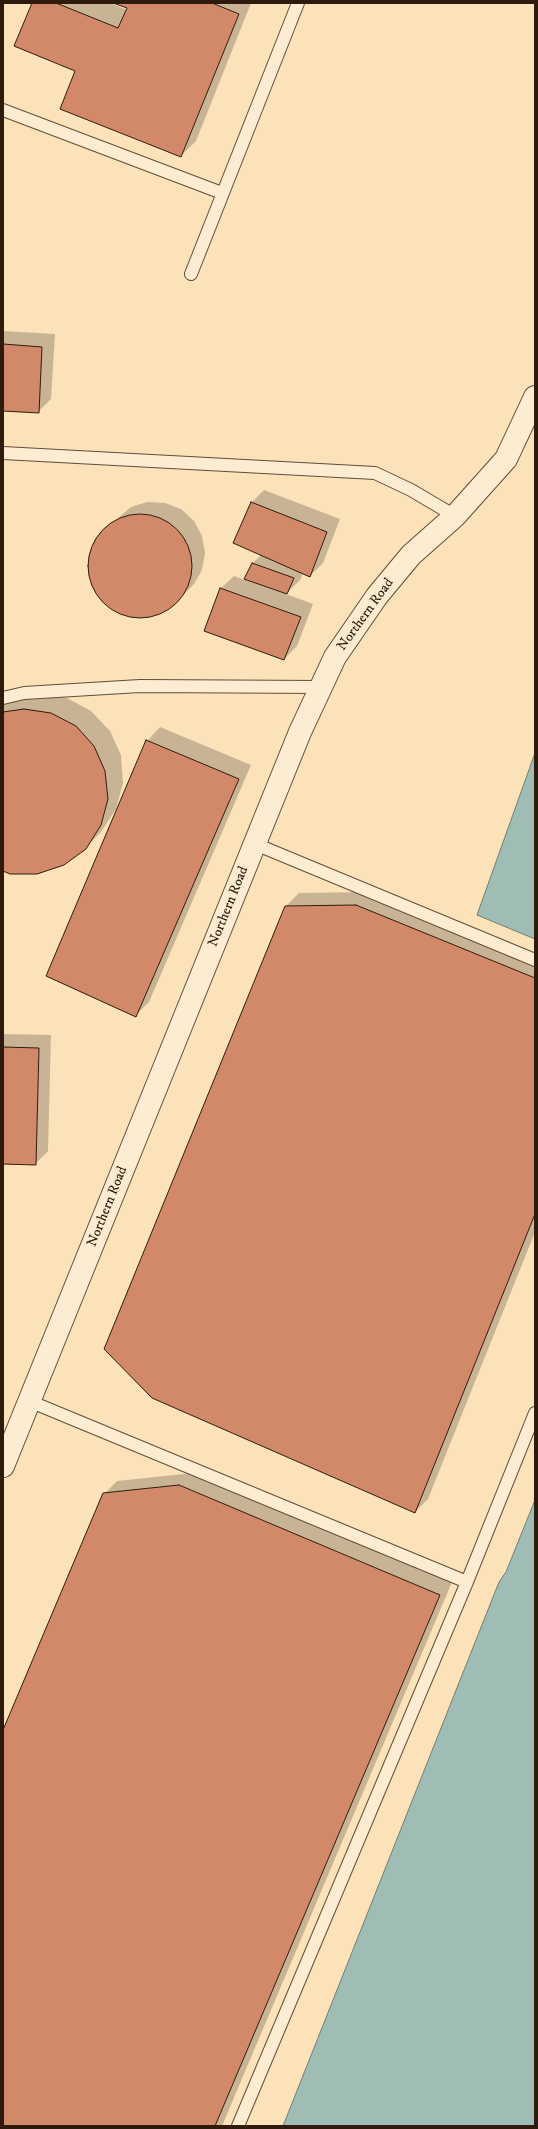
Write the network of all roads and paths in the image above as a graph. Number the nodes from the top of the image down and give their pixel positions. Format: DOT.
graph roads {
  1 [pos="298,3"];
  2 [pos="3,110"];
  3 [pos="222,193"];
  4 [pos="191,274"];
  5 [pos="535,397"];
  6 [pos="3,453"];
  7 [pos="455,516"];
  8 [pos="321,687"];
  9 [pos="3,698"];
  10 [pos="255,844"];
  11 [pos="535,960"];
  12 [pos="29,1401"];
  13 [pos="535,1413"];
  14 [pos="3,1466"];
  15 [pos="467,1582"];
  16 [pos="238,2126"];
  1 -- 3 [label="lane"];
  2 -- 3 [label="lane"];
  3 -- 4 [label="lane"];
  5 -- 7 [label="street, Northern Road"];
  6 -- 7 [label="lane"];
  7 -- 8 [label="street, Northern Road"];
  8 -- 9 [label="lane"];
  8 -- 10 [label="street, Northern Road"];
  10 -- 11 [label="lane"];
  10 -- 12 [label="street, Northern Road"];
  12 -- 14 [label="street, Northern Road"];
  12 -- 15 [label="lane"];
  13 -- 15 [label="lane"];
  15 -- 16 [label="lane"];
}
